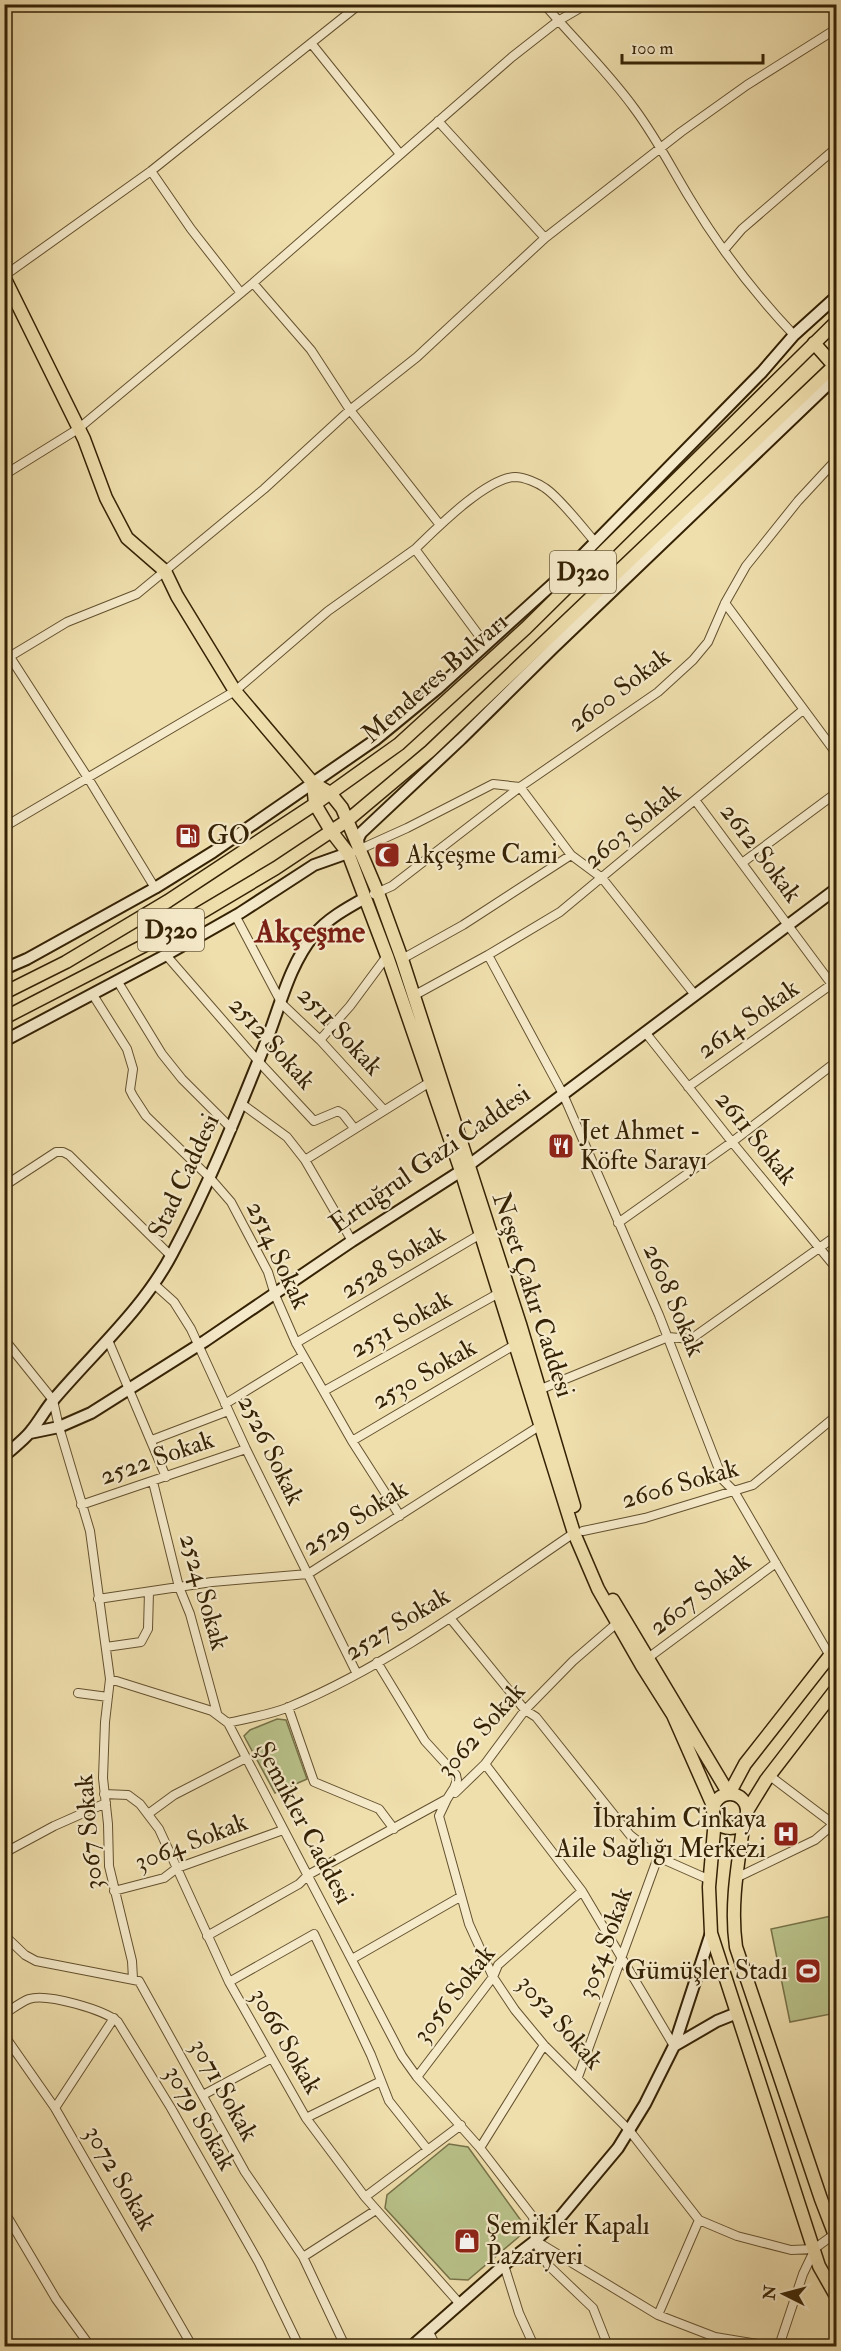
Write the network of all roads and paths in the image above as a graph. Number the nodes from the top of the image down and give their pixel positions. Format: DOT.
graph roads {
  1 [pos="360,4"];
  2 [pos="544,4"];
  3 [pos="587,4"];
  4 [pos="558,21"];
  5 [pos="837,29"];
  6 [pos="311,43"];
  7 [pos="438,121"];
  8 [pos="661,147"];
  9 [pos="837,148"];
  10 [pos="400,154"];
  11 [pos="151,171"];
  12 [pos="545,238"];
  13 [pos="724,250"];
  14 [pos="4,276"];
  15 [pos="253,283"];
  16 [pos="241,293"];
  17 [pos="837,297"];
  18 [pos="834,327"];
  19 [pos="794,335"];
  20 [pos="814,343"];
  21 [pos="836,369"];
  22 [pos="350,410"];
  23 [pos="78,429"];
  24 [pos="837,460"];
  25 [pos="4,474"];
  26 [pos="440,525"];
  27 [pos="596,542"];
  28 [pos="415,549"];
  29 [pos="165,572"];
  30 [pos="724,603"];
  31 [pos="486,645"];
  32 [pos="7,658"];
  33 [pos="235,691"];
  34 [pos="803,710"];
  35 [pos="837,753"];
  36 [pos="88,778"];
  37 [pos="313,783"];
  38 [pos="520,787"];
  39 [pos="330,793"];
  40 [pos="837,793"];
  41 [pos="695,800"];
  42 [pos="315,804"];
  43 [pos="348,820"];
  44 [pos="4,827"];
  45 [pos="331,831"];
  46 [pos="354,852"];
  47 [pos="571,855"];
  48 [pos="742,863"];
  49 [pos="602,878"];
  50 [pos="155,888"];
  51 [pos="837,889"];
  52 [pos="378,892"];
  53 [pos="365,898"];
  54 [pos="235,915"];
  55 [pos="789,925"];
  56 [pos="166,955"];
  57 [pos="488,955"];
  58 [pos="387,956"];
  59 [pos="402,959"];
  60 [pos="4,969"];
  61 [pos="118,982"];
  62 [pos="834,987"];
  63 [pos="4,993"];
  64 [pos="93,995"];
  65 [pos="415,995"];
  66 [pos="695,995"];
  67 [pos="282,1004"];
  68 [pos="4,1018"];
  69 [pos="645,1032"];
  70 [pos="320,1040"];
  71 [pos="4,1041"];
  72 [pos="259,1062"];
  73 [pos="837,1062"];
  74 [pos="430,1082"];
  75 [pos="688,1087"];
  76 [pos="563,1094"];
  77 [pos="242,1104"];
  78 [pos="384,1110"];
  79 [pos="354,1128"];
  80 [pos="232,1129"];
  81 [pos="732,1142"];
  82 [pos="305,1160"];
  83 [pos="464,1168"];
  84 [pos="211,1179"];
  85 [pos="4,1186"];
  86 [pos="618,1223"];
  87 [pos="479,1235"];
  88 [pos="837,1236"];
  89 [pos="352,1241"];
  90 [pos="822,1249"];
  91 [pos="171,1256"];
  92 [pos="837,1268"];
  93 [pos="154,1284"];
  94 [pos="499,1293"];
  95 [pos="275,1295"];
  96 [pos="668,1338"];
  97 [pos="4,1339"];
  98 [pos="108,1340"];
  99 [pos="296,1343"];
  100 [pos="516,1344"];
  101 [pos="198,1346"];
  102 [pos="303,1356"];
  103 [pos="130,1388"];
  104 [pos="541,1389"];
  105 [pos="324,1391"];
  106 [pos="53,1400"];
  107 [pos="226,1408"];
  108 [pos="837,1416"];
  109 [pos="541,1425"];
  110 [pos="59,1427"];
  111 [pos="30,1433"];
  112 [pos="153,1440"];
  113 [pos="352,1441"];
  114 [pos="246,1449"];
  115 [pos="4,1456"];
  116 [pos="166,1477"];
  117 [pos="153,1482"];
  118 [pos="734,1491"];
  119 [pos="81,1505"];
  120 [pos="400,1516"];
  121 [pos="579,1532"];
  122 [pos="776,1563"];
  123 [pos="308,1574"];
  124 [pos="179,1587"];
  125 [pos="149,1592"];
  126 [pos="98,1599"];
  127 [pos="450,1618"];
  128 [pos="617,1623"];
  129 [pos="106,1647"];
  130 [pos="833,1652"];
  131 [pos="648,1658"];
  132 [pos="376,1662"];
  133 [pos="357,1674"];
  134 [pos="110,1679"];
  135 [pos="837,1689"];
  136 [pos="78,1692"];
  137 [pos="108,1697"];
  138 [pos="288,1707"];
  139 [pos="525,1710"];
  140 [pos="217,1713"];
  141 [pos="228,1723"];
  142 [pos="246,1758"];
  143 [pos="484,1764"];
  144 [pos="770,1776"];
  145 [pos="104,1794"];
  146 [pos="729,1794"];
  147 [pos="447,1799"];
  148 [pos="106,1803"];
  149 [pos="714,1813"];
  150 [pos="148,1814"];
  151 [pos="745,1816"];
  152 [pos="836,1824"];
  153 [pos="394,1829"];
  154 [pos="283,1830"];
  155 [pos="4,1853"];
  156 [pos="658,1857"];
  157 [pos="177,1868"];
  158 [pos="308,1875"];
  159 [pos="736,1878"];
  160 [pos="710,1880"];
  161 [pos="114,1891"];
  162 [pos="582,1891"];
  163 [pos="460,1898"];
  164 [pos="711,1933"];
  165 [pos="4,1935"];
  166 [pos="207,1936"];
  167 [pos="622,1957"];
  168 [pos="352,1959"];
  169 [pos="493,1977"];
  170 [pos="133,1979"];
  171 [pos="229,1982"];
  172 [pos="737,2013"];
  173 [pos="4,2014"];
  174 [pos="114,2018"];
  175 [pos="4,2035"];
  176 [pos="544,2044"];
  177 [pos="674,2046"];
  178 [pos="272,2058"];
  179 [pos="417,2077"];
  180 [pos="578,2077"];
  181 [pos="381,2080"];
  182 [pos="203,2095"];
  183 [pos="55,2108"];
  184 [pos="306,2118"];
  185 [pos="461,2125"];
  186 [pos="629,2130"];
  187 [pos="480,2148"];
  188 [pos="428,2150"];
  189 [pos="364,2197"];
  190 [pos="376,2210"];
  191 [pos="4,2211"];
  192 [pos="699,2220"];
  193 [pos="836,2236"];
  194 [pos="535,2241"];
  195 [pos="814,2250"];
  196 [pos="303,2257"];
  197 [pos="504,2265"];
  198 [pos="837,2296"];
  199 [pos="460,2304"];
  200 [pos="658,2315"];
  201 [pos="429,2332"];
  202 [pos="715,2337"];
  203 [pos="90,2346"];
  204 [pos="192,2346"];
  205 [pos="299,2346"];
  206 [pos="345,2346"];
  207 [pos="412,2346"];
  208 [pos="436,2346"];
  209 [pos="534,2346"];
  210 [pos="608,2346"];
  211 [pos="712,2346"];
  212 [pos="770,2346"];
  213 [pos="779,2346"];
  1 -- 6 [label="street"];
  2 -- 4 [label="street"];
  3 -- 4 [label="street"];
  4 -- 7 [label="street"];
  4 -- 8 [label="street"];
  5 -- 8 [label="street"];
  6 -- 10 [label="street"];
  6 -- 11 [label="street"];
  7 -- 10 [label="street"];
  7 -- 12 [label="street"];
  8 -- 12 [label="street"];
  8 -- 13 [label="street"];
  9 -- 13 [label="street"];
  10 -- 15 [label="street"];
  11 -- 14 [label="street"];
  11 -- 16 [label="street"];
  12 -- 22 [label="street"];
  13 -- 19 [label="street"];
  14 -- 23 [label="main road"];
  15 -- 16 [label="street"];
  15 -- 22 [label="street"];
  16 -- 23 [label="street"];
  17 -- 19 [label="main road"];
  18 -- 20 [label="main road, Menderes Bulvarı / D320"];
  19 -- 27 [label="main road"];
  20 -- 21 [label="main road"];
  20 -- 39 [label="main road, Menderes Bulvarı / D320"];
  21 -- 43 [label="main road, Menderes Bulvarı / D320"];
  21 -- 46 [label="main road"];
  22 -- 26 [label="street"];
  22 -- 29 [label="street"];
  23 -- 25 [label="street"];
  23 -- 29 [label="main road"];
  24 -- 30 [label="street, 2600 Sokak"];
  26 -- 27 [label="street"];
  26 -- 28 [label="street"];
  27 -- 31 [label="main road"];
  28 -- 31 [label="street"];
  28 -- 33 [label="street"];
  29 -- 32 [label="street"];
  29 -- 33 [label="main road"];
  30 -- 34 [label="street"];
  30 -- 38 [label="street, 2600 Sokak"];
  31 -- 37 [label="main road"];
  32 -- 36 [label="street"];
  33 -- 36 [label="street"];
  33 -- 37 [label="main road"];
  34 -- 35 [label="street"];
  34 -- 41 [label="street, 2603 Sokak"];
  36 -- 44 [label="street"];
  36 -- 50 [label="street"];
  37 -- 39 [label="main road"];
  37 -- 42 [label="main road"];
  37 -- 50 [label="main road"];
  38 -- 46 [label="street"];
  38 -- 47 [label="street"];
  38 -- 52 [label="street, 2600 Sokak"];
  39 -- 42 [label="main road, Menderes Bulvarı / D320"];
  39 -- 43 [label="main road, Neşet Çakır Caddesi"];
  40 -- 48 [label="street"];
  41 -- 48 [label="street, 2612 Sokak"];
  41 -- 49 [label="street, 2603 Sokak"];
  42 -- 45 [label="main road, Neşet Çakır Caddesi"];
  42 -- 63 [label="main road, Menderes Bulvarı / D320"];
  43 -- 45 [label="main road, Menderes Bulvarı / D320"];
  43 -- 46 [label="main road, Neşet Çakır Caddesi"];
  45 -- 46 [label="main road, Neşet Çakır Caddesi"];
  45 -- 68 [label="main road, Menderes Bulvarı / D320"];
  46 -- 52 [label="main road, Neşet Çakır Caddesi"];
  46 -- 53 [label="main road, Neşet Çakır Caddesi"];
  46 -- 54 [label="main road"];
  47 -- 49 [label="street"];
  47 -- 59 [label="street"];
  48 -- 55 [label="street, 2612 Sokak"];
  49 -- 57 [label="street, 2603 Sokak"];
  49 -- 66 [label="street"];
  50 -- 60 [label="main road"];
  51 -- 55 [label="main road, Ertuğrul Gazi Caddesi"];
  52 -- 53 [label="street, 2600 Sokak"];
  52 -- 59 [label="main road, Neşet Çakır Caddesi"];
  53 -- 58 [label="main road, Neşet Çakır Caddesi"];
  53 -- 67 [label="main road, Stad Caddesi"];
  54 -- 56 [label="main road"];
  54 -- 67 [label="street, 2511 Sokak"];
  55 -- 62 [label="street, 2612 Sokak"];
  55 -- 66 [label="main road, Ertuğrul Gazi Caddesi"];
  56 -- 61 [label="main road"];
  56 -- 72 [label="street, 2512 Sokak"];
  57 -- 65 [label="street, 2603 Sokak"];
  57 -- 76 [label="street, 2608 Sokak"];
  58 -- 70 [label="street"];
  58 -- 74 [label="main road, Neşet Çakır Caddesi"];
  59 -- 65 [label="main road, Neşet Çakır Caddesi"];
  61 -- 64 [label="main road"];
  61 -- 80 [label="street"];
  62 -- 75 [label="street, 2614 Sokak"];
  64 -- 71 [label="main road"];
  64 -- 84 [label="street, 2514 Sokak"];
  65 -- 83 [label="main road, Neşet Çakır Caddesi"];
  66 -- 69 [label="main road, Ertuğrul Gazi Caddesi"];
  67 -- 70 [label="street, 2511 Sokak"];
  67 -- 72 [label="main road, Stad Caddesi"];
  69 -- 75 [label="street, 2611 Sokak"];
  69 -- 76 [label="main road, Ertuğrul Gazi Caddesi"];
  70 -- 78 [label="street, 2511 Sokak"];
  72 -- 77 [label="main road, Stad Caddesi"];
  72 -- 79 [label="street, 2512 Sokak"];
  73 -- 81 [label="street"];
  74 -- 78 [label="street"];
  74 -- 83 [label="main road, Neşet Çakır Caddesi"];
  75 -- 81 [label="street, 2611 Sokak"];
  76 -- 83 [label="main road, Ertuğrul Gazi Caddesi"];
  76 -- 86 [label="street, 2608 Sokak"];
  77 -- 80 [label="main road, Stad Caddesi"];
  77 -- 82 [label="street"];
  78 -- 79 [label="street"];
  79 -- 82 [label="street"];
  80 -- 84 [label="main road, Stad Caddesi"];
  81 -- 86 [label="street"];
  81 -- 90 [label="street, 2611 Sokak"];
  82 -- 89 [label="street"];
  83 -- 87 [label="main road, Neşet Çakır Caddesi"];
  83 -- 89 [label="main road, Ertuğrul Gazi Caddesi"];
  83 -- 104 [label="main road, Neşet Çakır Caddesi"];
  84 -- 91 [label="main road, Stad Caddesi"];
  84 -- 95 [label="street, 2514 Sokak"];
  85 -- 91 [label="street"];
  86 -- 96 [label="street, 2608 Sokak"];
  87 -- 94 [label="main road, Neşet Çakır Caddesi"];
  87 -- 99 [label="street, 2528 Sokak"];
  88 -- 90 [label="street"];
  89 -- 95 [label="main road, Ertuğrul Gazi Caddesi"];
  90 -- 92 [label="street, 2611 Sokak"];
  90 -- 96 [label="street"];
  91 -- 93 [label="main road, Stad Caddesi"];
  93 -- 98 [label="main road, Stad Caddesi"];
  93 -- 101 [label="street, 2526 Sokak"];
  94 -- 100 [label="main road, Neşet Çakır Caddesi"];
  94 -- 105 [label="street, 2531 Sokak"];
  95 -- 99 [label="street, 2514 Sokak"];
  95 -- 101 [label="main road, Ertuğrul Gazi Caddesi"];
  96 -- 104 [label="street"];
  96 -- 118 [label="street, 2608 Sokak"];
  97 -- 106 [label="street"];
  98 -- 103 [label="street"];
  98 -- 106 [label="main road, Stad Caddesi"];
  99 -- 102 [label="street, 2514 Sokak"];
  100 -- 109 [label="main road, Neşet Çakır Caddesi"];
  100 -- 113 [label="street, 2530 Sokak"];
  101 -- 103 [label="main road, Ertuğrul Gazi Caddesi"];
  101 -- 107 [label="street, 2526 Sokak"];
  102 -- 105 [label="street, 2514 Sokak"];
  102 -- 107 [label="street"];
  103 -- 110 [label="main road, Ertuğrul Gazi Caddesi"];
  103 -- 112 [label="street"];
  104 -- 121 [label="main road, Neşet Çakır Caddesi"];
  105 -- 113 [label="street, 2514 Sokak"];
  106 -- 110 [label="street"];
  106 -- 111 [label="main road, Stad Caddesi"];
  107 -- 112 [label="street"];
  107 -- 114 [label="street, 2526 Sokak"];
  108 -- 118 [label="street, 2606 Sokak"];
  109 -- 120 [label="street, 2529 Sokak"];
  109 -- 121 [label="main road, Neşet Çakır Caddesi"];
  110 -- 111 [label="main road, Ertuğrul Gazi Caddesi"];
  110 -- 119 [label="street"];
  111 -- 115 [label="main road, Stad Caddesi"];
  112 -- 116 [label="street"];
  113 -- 120 [label="street, 2514 Sokak"];
  114 -- 116 [label="street, 2522 Sokak"];
  114 -- 123 [label="street, 2526 Sokak"];
  116 -- 117 [label="street, 2522 Sokak"];
  117 -- 119 [label="street, 2522 Sokak"];
  117 -- 124 [label="street, 2524 Sokak"];
  118 -- 121 [label="street, 2606 Sokak"];
  118 -- 122 [label="street, 2608 Sokak"];
  119 -- 126 [label="street"];
  120 -- 123 [label="street, 2529 Sokak"];
  121 -- 127 [label="street, 2527 Sokak"];
  121 -- 128 [label="main road, Neşet Çakır Caddesi"];
  121 -- 131 [label="main road, Neşet Çakır Caddesi"];
  122 -- 130 [label="street, 2608 Sokak"];
  122 -- 131 [label="street, 2607 Sokak"];
  123 -- 124 [label="street, 2529 Sokak"];
  123 -- 133 [label="street, 2526 Sokak"];
  124 -- 125 [label="street, 2529 Sokak"];
  124 -- 140 [label="street, 2524 Sokak"];
  125 -- 126 [label="street, 2529 Sokak"];
  125 -- 129 [label="street"];
  126 -- 129 [label="street"];
  127 -- 132 [label="street, 2527 Sokak"];
  127 -- 139 [label="street"];
  128 -- 139 [label="street, 3062 Sokak"];
  128 -- 149 [label="main road, Neşet Çakır Caddesi"];
  129 -- 134 [label="street"];
  130 -- 146 [label="main road"];
  131 -- 146 [label="main road, Neşet Çakır Caddesi"];
  132 -- 133 [label="street, 2527 Sokak"];
  132 -- 147 [label="street, 3052 Sokak"];
  133 -- 138 [label="street, 2527 Sokak"];
  134 -- 137 [label="street, 3067 Sokak"];
  134 -- 140 [label="street, Şemikler Caddesi"];
  135 -- 144 [label="main road"];
  136 -- 137 [label="street"];
  137 -- 145 [label="street, 3067 Sokak"];
  138 -- 141 [label="street, 2527 Sokak"];
  138 -- 153 [label="street"];
  139 -- 143 [label="street, 3062 Sokak"];
  139 -- 156 [label="street"];
  140 -- 141 [label="street, Şemikler Caddesi"];
  141 -- 142 [label="street, Şemikler Caddesi"];
  142 -- 150 [label="street"];
  142 -- 154 [label="street, Şemikler Caddesi"];
  143 -- 147 [label="street, 3062 Sokak"];
  143 -- 162 [label="street"];
  144 -- 151 [label="main road"];
  144 -- 152 [label="street"];
  145 -- 148 [label="street, 3067 Sokak"];
  145 -- 150 [label="street, 3066 Sokak"];
  146 -- 149 [label="main road"];
  146 -- 151 [label="main road"];
  147 -- 153 [label="street, 3062 Sokak"];
  147 -- 163 [label="street, 3052 Sokak"];
  148 -- 155 [label="street"];
  148 -- 161 [label="street, 3067 Sokak"];
  149 -- 151 [label="main road"];
  149 -- 160 [label="main road"];
  150 -- 157 [label="street, 3066 Sokak"];
  151 -- 159 [label="main road"];
  152 -- 159 [label="street"];
  153 -- 158 [label="street, 3062 Sokak"];
  154 -- 157 [label="street, 3064 Sokak"];
  154 -- 158 [label="street, Şemikler Caddesi"];
  156 -- 160 [label="street"];
  156 -- 167 [label="street, 3054 Sokak"];
  157 -- 161 [label="street, 3064 Sokak"];
  157 -- 166 [label="street, 3066 Sokak"];
  158 -- 166 [label="street, 3062 Sokak"];
  158 -- 168 [label="street, Şemikler Caddesi"];
  159 -- 193 [label="main road"];
  160 -- 164 [label="main road"];
  161 -- 170 [label="street, 3067 Sokak"];
  162 -- 167 [label="street"];
  162 -- 169 [label="street, 3056 Sokak"];
  163 -- 168 [label="street"];
  163 -- 169 [label="street, 3052 Sokak"];
  164 -- 172 [label="main road"];
  164 -- 177 [label="main road"];
  165 -- 170 [label="street"];
  166 -- 171 [label="street, 3066 Sokak"];
  167 -- 177 [label="street"];
  167 -- 180 [label="street, 3054 Sokak"];
  168 -- 179 [label="street, Şemikler Caddesi"];
  169 -- 176 [label="street, 3052 Sokak"];
  169 -- 179 [label="street, 3056 Sokak"];
  170 -- 182 [label="street, 3071 Sokak"];
  171 -- 178 [label="street, 3066 Sokak"];
  171 -- 181 [label="street"];
  172 -- 177 [label="main road"];
  172 -- 195 [label="main road"];
  173 -- 174 [label="street"];
  174 -- 183 [label="street"];
  174 -- 205 [label="street, 3079 Sokak"];
  175 -- 183 [label="street, 3072 Sokak"];
  176 -- 180 [label="street, 3052 Sokak"];
  176 -- 187 [label="street"];
  177 -- 186 [label="main road"];
  178 -- 182 [label="street"];
  178 -- 184 [label="street, 3066 Sokak"];
  179 -- 185 [label="street, Şemikler Caddesi"];
  180 -- 186 [label="street, 3052 Sokak"];
  181 -- 184 [label="street"];
  181 -- 188 [label="street"];
  182 -- 196 [label="street, 3071 Sokak"];
  183 -- 204 [label="street, 3072 Sokak"];
  184 -- 189 [label="street, 3066 Sokak"];
  185 -- 187 [label="street, Şemikler Caddesi"];
  185 -- 188 [label="street"];
  186 -- 192 [label="street, 3052 Sokak"];
  186 -- 194 [label="main road"];
  187 -- 194 [label="street, Şemikler Caddesi"];
  188 -- 189 [label="street"];
  189 -- 190 [label="street, 3066 Sokak"];
  190 -- 196 [label="street"];
  190 -- 199 [label="street, 3066 Sokak"];
  191 -- 203 [label="street"];
  192 -- 195 [label="street, 3052 Sokak"];
  192 -- 200 [label="street"];
  193 -- 195 [label="street"];
  194 -- 197 [label="main road"];
  194 -- 200 [label="street"];
  194 -- 210 [label="street, Şemikler Caddesi"];
  195 -- 198 [label="main road"];
  195 -- 213 [label="street"];
  196 -- 206 [label="street, 3071 Sokak"];
  197 -- 199 [label="main road"];
  197 -- 209 [label="street"];
  199 -- 201 [label="main road"];
  200 -- 202 [label="street"];
  201 -- 207 [label="main road"];
  201 -- 208 [label="street"];
  202 -- 211 [label="street"];
  202 -- 212 [label="street"];
}
